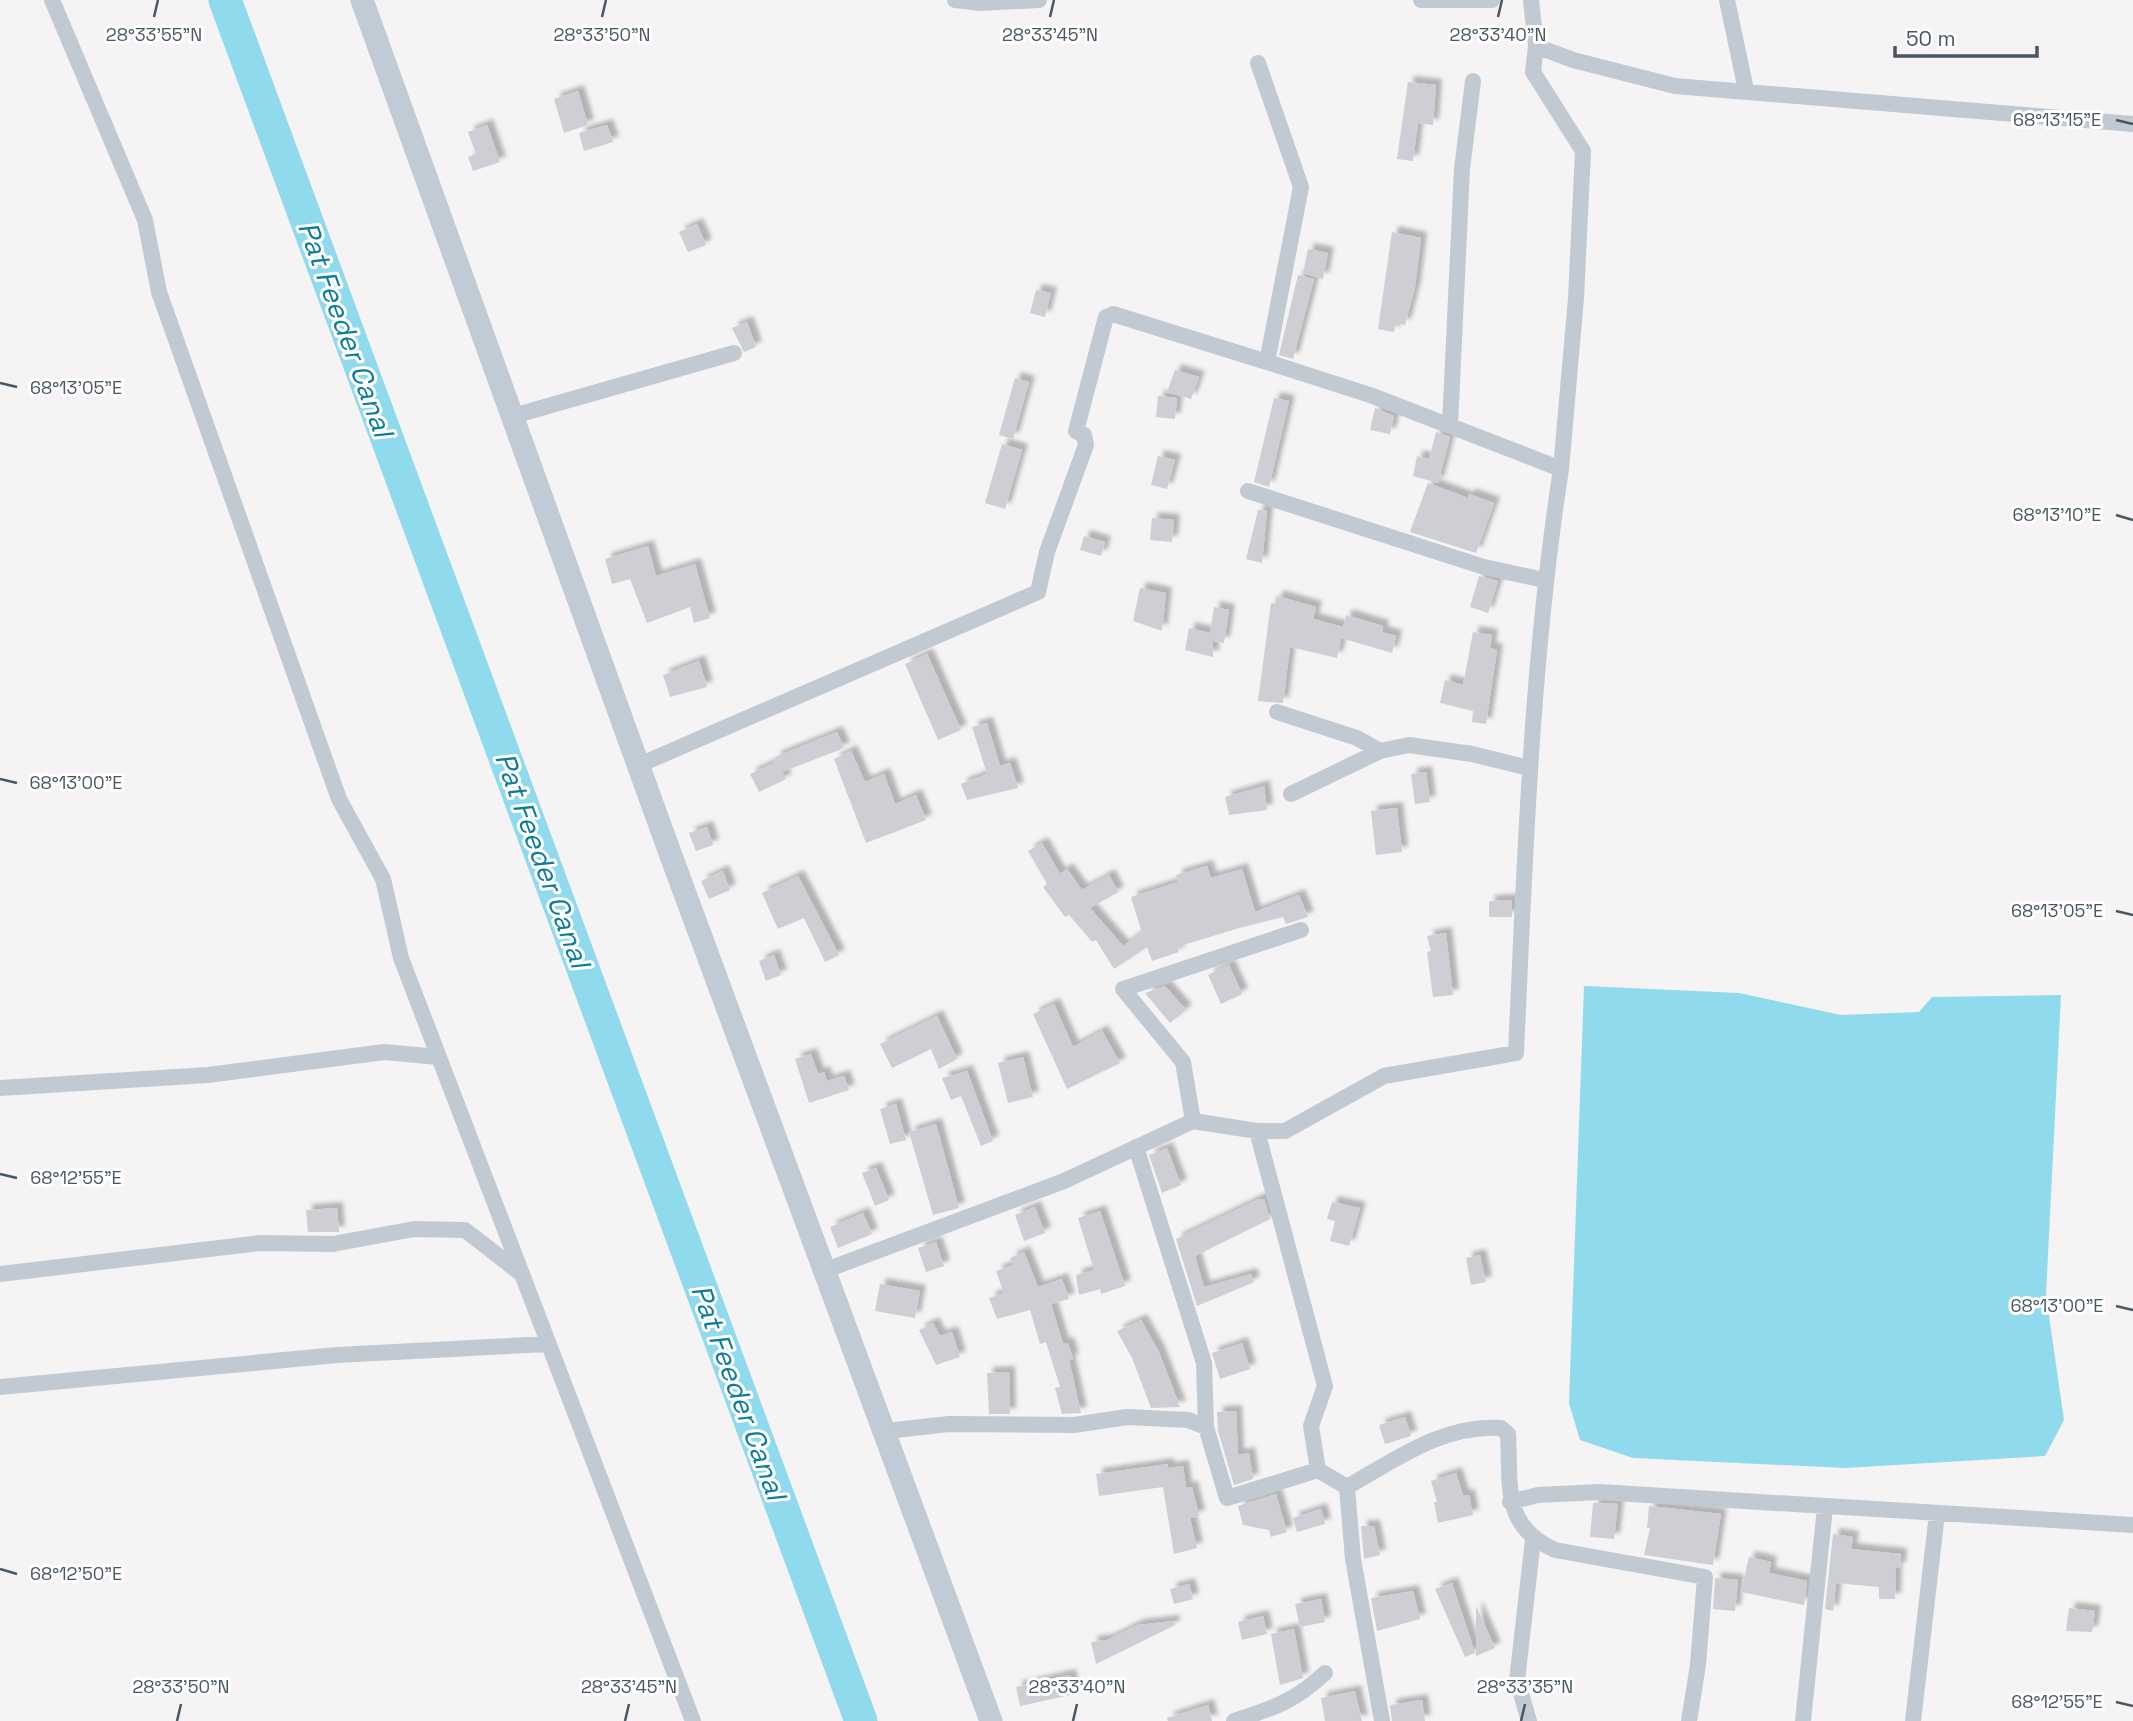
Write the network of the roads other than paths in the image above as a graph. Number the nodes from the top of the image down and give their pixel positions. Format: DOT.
graph roads {
  1 [pos="52,0"];
  2 [pos="362,0"];
  3 [pos="955,0"];
  4 [pos="1039,0"];
  5 [pos="1421,0"];
  6 [pos="1492,0"];
  7 [pos="1531,0"];
  8 [pos="1727,0"];
  9 [pos="1536,46"];
  10 [pos="1258,63"];
  11 [pos="1473,81"];
  12 [pos="1746,90"];
  13 [pos="2133,124"];
  14 [pos="734,353"];
  15 [pos="1267,362"];
  16 [pos="513,416"];
  17 [pos="1450,426"];
  18 [pos="1561,469"];
  19 [pos="1248,491"];
  20 [pos="1544,580"];
  21 [pos="1277,712"];
  22 [pos="1380,751"];
  23 [pos="639,765"];
  24 [pos="1529,768"];
  25 [pos="1291,794"];
  26 [pos="1301,930"];
  27 [pos="439,1057"];
  28 [pos="0,1088"];
  29 [pos="1193,1121"];
  30 [pos="1257,1131"];
  31 [pos="1136,1147"];
  32 [pos="826,1270"];
  33 [pos="0,1274"];
  34 [pos="521,1274"];
  35 [pos="548,1344"];
  36 [pos="0,1387"];
  37 [pos="1206,1427"];
  38 [pos="886,1431"];
  39 [pos="1318,1470"];
  40 [pos="1347,1487"];
  41 [pos="1510,1502"];
  42 [pos="1825,1507"];
  43 [pos="1937,1514"];
  44 [pos="2133,1525"];
  45 [pos="1533,1540"];
  46 [pos="1325,1673"];
  47 [pos="693,1721"];
  48 [pos="992,1721"];
  49 [pos="1234,1721"];
  50 [pos="1382,1721"];
  51 [pos="1529,1721"];
  52 [pos="1689,1721"];
  53 [pos="1803,1721"];
  54 [pos="1913,1721"];
  1 -- 27 [label="street"];
  2 -- 16 [label="street"];
  3 -- 4 [label="street"];
  5 -- 6 [label="street"];
  7 -- 9 [label="street"];
  8 -- 12 [label="street"];
  9 -- 12 [label="street"];
  9 -- 18 [label="street"];
  10 -- 15 [label="street"];
  11 -- 17 [label="street"];
  12 -- 13 [label="street"];
  14 -- 16 [label="street"];
  15 -- 17 [label="street"];
  15 -- 23 [label="street"];
  16 -- 23 [label="street"];
  17 -- 18 [label="street"];
  18 -- 20 [label="street"];
  19 -- 20 [label="street"];
  20 -- 24 [label="street"];
  21 -- 22 [label="street"];
  22 -- 24 [label="street"];
  22 -- 25 [label="street"];
  23 -- 32 [label="street"];
  24 -- 30 [label="street"];
  26 -- 29 [label="street"];
  27 -- 28 [label="street"];
  27 -- 34 [label="street"];
  29 -- 30 [label="street"];
  29 -- 31 [label="street"];
  30 -- 39 [label="street"];
  31 -- 32 [label="street"];
  31 -- 37 [label="street"];
  32 -- 38 [label="street"];
  33 -- 34 [label="street"];
  34 -- 35 [label="street"];
  35 -- 36 [label="street"];
  35 -- 47 [label="street"];
  37 -- 38 [label="street"];
  37 -- 39 [label="street"];
  38 -- 48 [label="street"];
  39 -- 40 [label="street"];
  40 -- 41 [label="street"];
  40 -- 50 [label="street"];
  41 -- 42 [label="street"];
  41 -- 45 [label="street"];
  42 -- 43 [label="street"];
  42 -- 53 [label="street"];
  43 -- 44 [label="street"];
  43 -- 54 [label="street"];
  45 -- 51 [label="street"];
  45 -- 52 [label="street"];
  46 -- 49 [label="street"];
}
